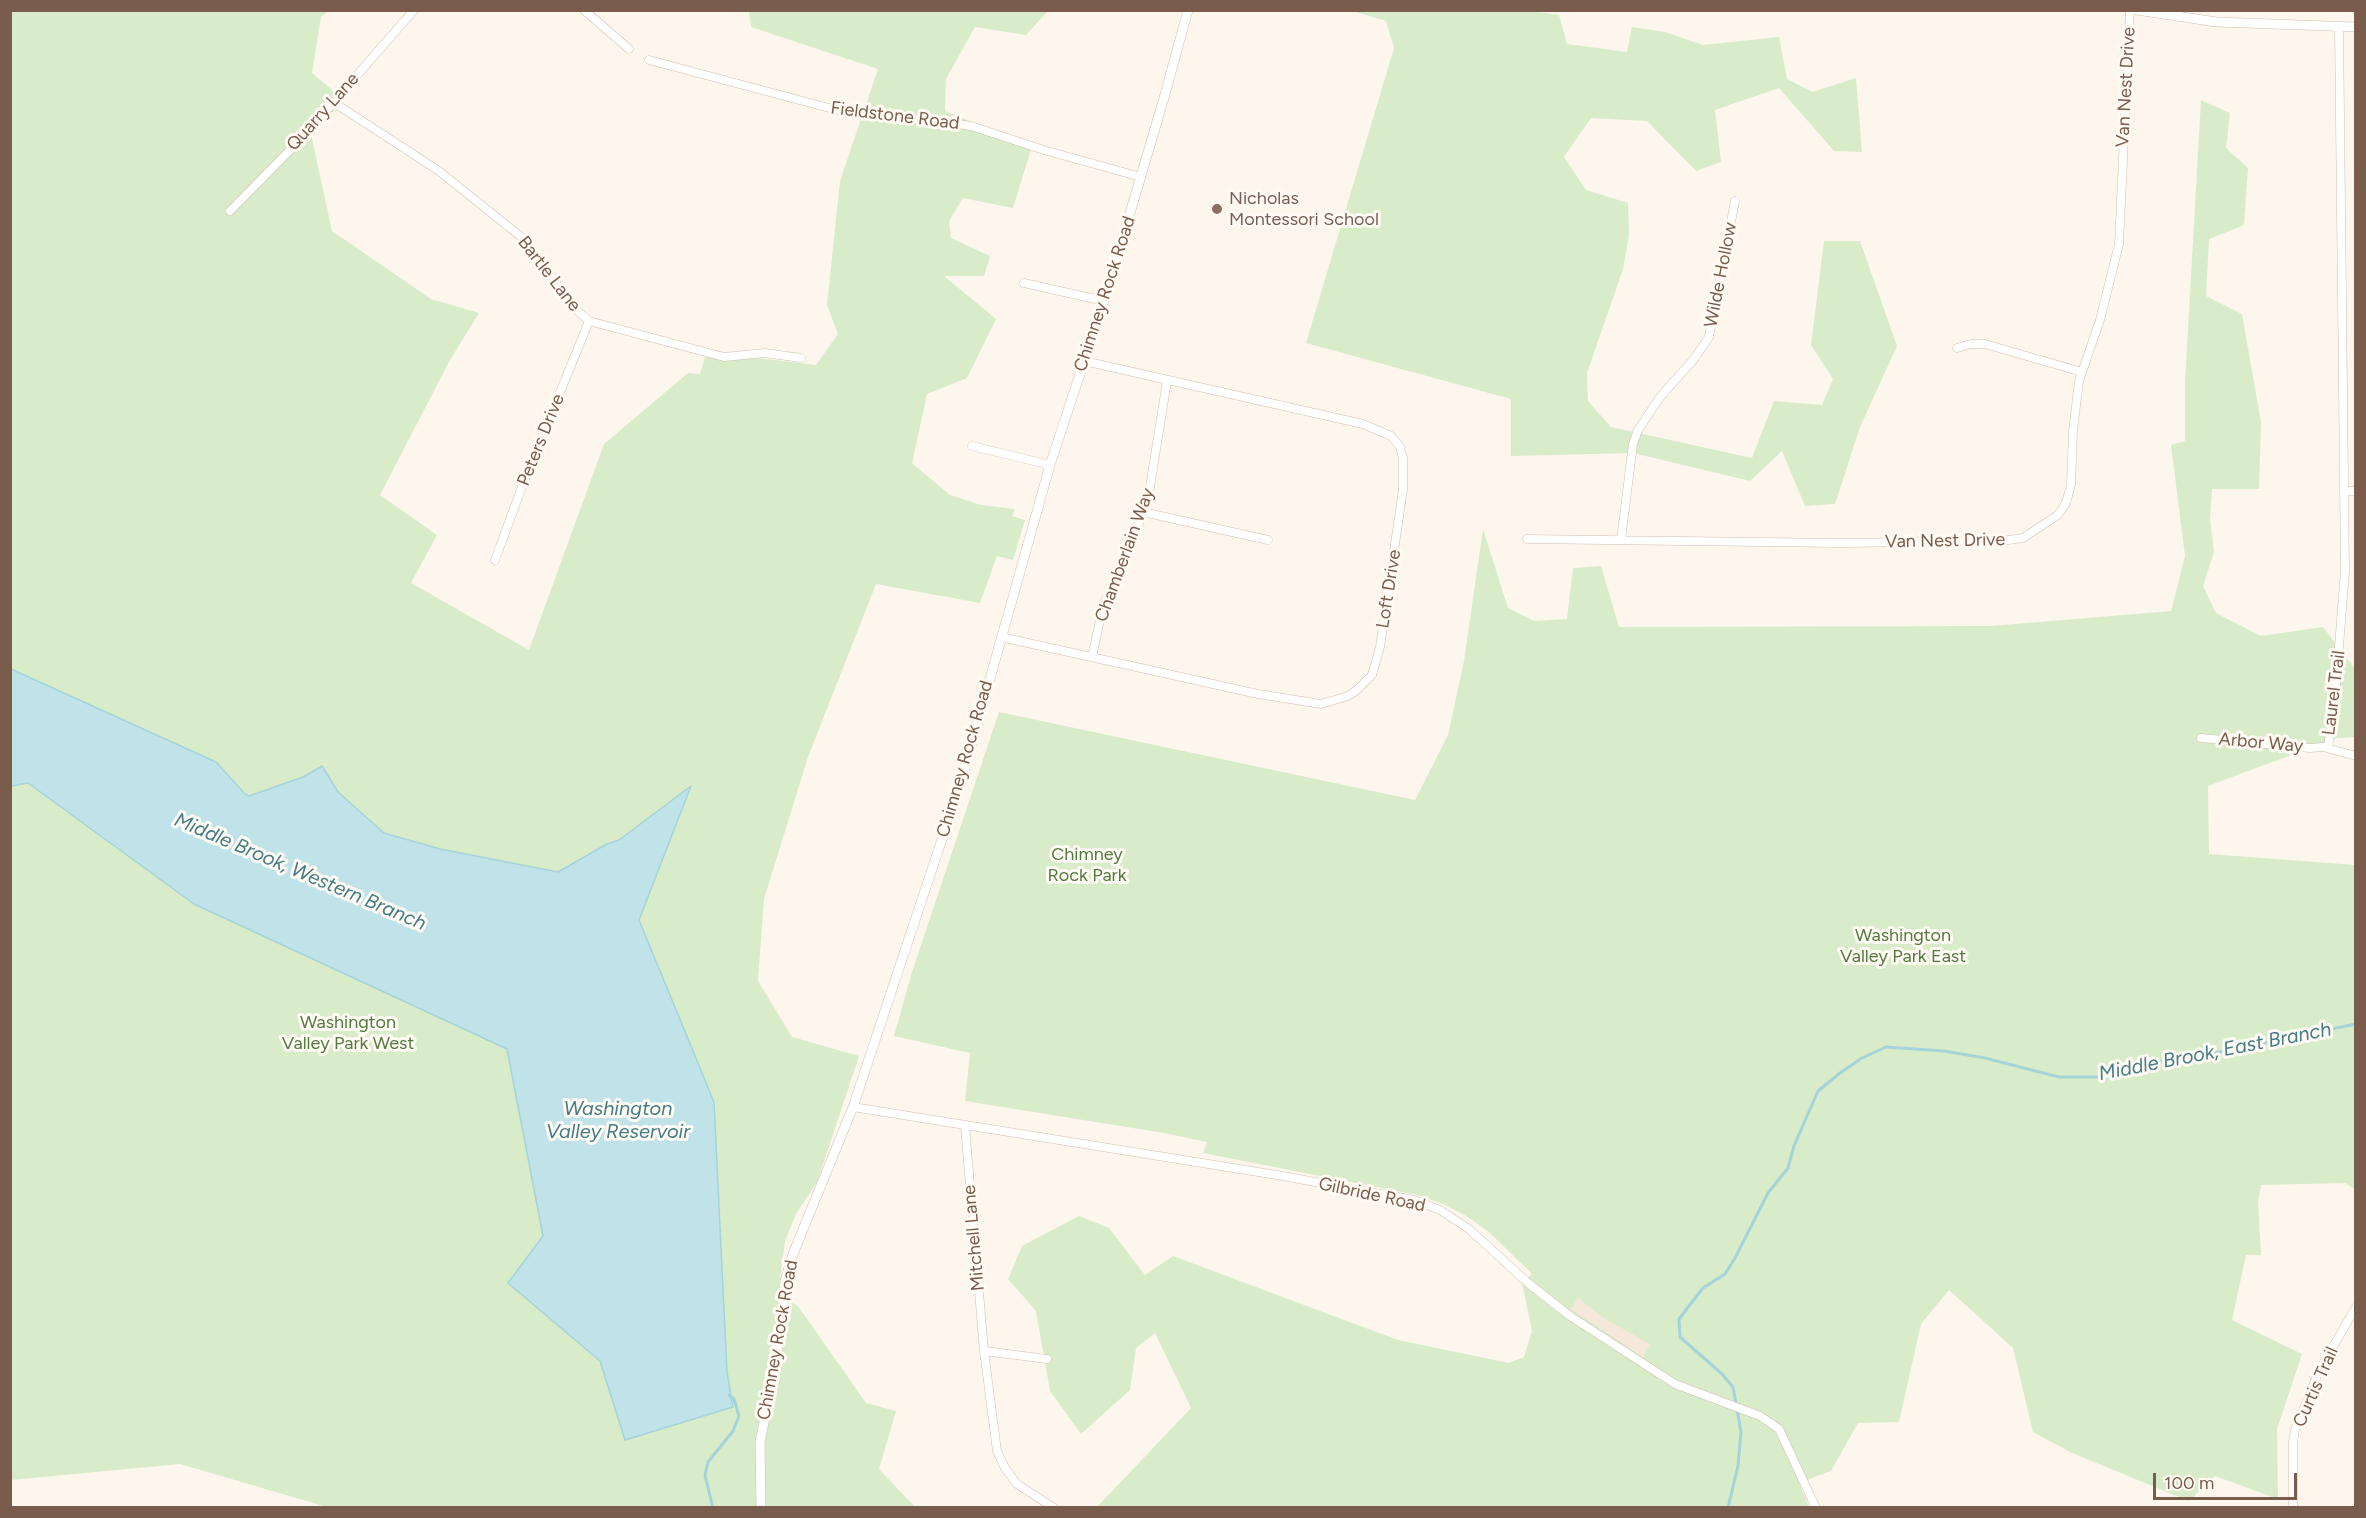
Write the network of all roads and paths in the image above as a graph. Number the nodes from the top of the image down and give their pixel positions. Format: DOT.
graph roads {
  1 [pos="414,10"];
  2 [pos="584,10"];
  3 [pos="1188,10"];
  4 [pos="2130,10"];
  5 [pos="2137,10"];
  6 [pos="2339,27"];
  7 [pos="2355,27"];
  8 [pos="629,49"];
  9 [pos="649,60"];
  10 [pos="333,102"];
  11 [pos="1141,177"];
  12 [pos="1735,201"];
  13 [pos="230,211"];
  14 [pos="1024,283"];
  15 [pos="1104,301"];
  16 [pos="589,321"];
  17 [pos="1958,348"];
  18 [pos="801,358"];
  19 [pos="1084,361"];
  20 [pos="2082,372"];
  21 [pos="1167,381"];
  22 [pos="972,446"];
  23 [pos="1050,465"];
  24 [pos="2344,491"];
  25 [pos="2355,492"];
  26 [pos="1143,512"];
  27 [pos="1527,539"];
  28 [pos="1268,540"];
  29 [pos="1622,540"];
  30 [pos="495,560"];
  31 [pos="1001,637"];
  32 [pos="1092,657"];
  33 [pos="2201,738"];
  34 [pos="2328,748"];
  35 [pos="2355,756"];
  36 [pos="853,1107"];
  37 [pos="966,1126"];
  38 [pos="2355,1307"];
  39 [pos="984,1351"];
  40 [pos="1047,1359"];
  41 [pos="761,1508"];
  42 [pos="1054,1508"];
  43 [pos="1816,1508"];
  44 [pos="2293,1508"];
  1 -- 10 [label="street, Quarry Lane"];
  2 -- 8 [label="street"];
  3 -- 11 [label="street, Chimney Rock Road"];
  4 -- 20 [label="street, Van Nest Drive"];
  5 -- 6 [label="street"];
  6 -- 7 [label="street"];
  6 -- 24 [label="street, Laurel Trail"];
  9 -- 11 [label="street, Fieldstone Road"];
  10 -- 13 [label="street, Quarry Lane"];
  10 -- 16 [label="street, Bartle Lane"];
  11 -- 15 [label="street, Chimney Rock Road"];
  12 -- 29 [label="street, Wilde Hollow"];
  14 -- 15 [label="street"];
  15 -- 19 [label="street, Chimney Rock Road"];
  16 -- 18 [label="street, Bartle Lane"];
  16 -- 30 [label="street, Peters Drive"];
  17 -- 20 [label="street"];
  19 -- 21 [label="street, Loft Drive"];
  19 -- 23 [label="street, Chimney Rock Road"];
  20 -- 29 [label="street, Van Nest Drive"];
  21 -- 26 [label="street, Chamberlain Way"];
  21 -- 32 [label="street, Loft Drive"];
  22 -- 23 [label="street"];
  23 -- 31 [label="street, Chimney Rock Road"];
  24 -- 25 [label="street"];
  24 -- 34 [label="street, Laurel Trail"];
  26 -- 28 [label="street"];
  26 -- 32 [label="street, Chamberlain Way"];
  27 -- 29 [label="street, Van Nest Drive"];
  31 -- 32 [label="street, Loft Drive"];
  31 -- 36 [label="street, Chimney Rock Road"];
  33 -- 34 [label="street, Arbor Way"];
  34 -- 35 [label="street, Arbor Way"];
  36 -- 37 [label="street, Gilbride Road"];
  36 -- 41 [label="street, Chimney Rock Road"];
  37 -- 39 [label="street, Mitchell Lane"];
  37 -- 43 [label="street, Gilbride Road"];
  38 -- 44 [label="street, Curtis Trail"];
  39 -- 40 [label="street"];
  39 -- 42 [label="street, Mitchell Lane"];
}
